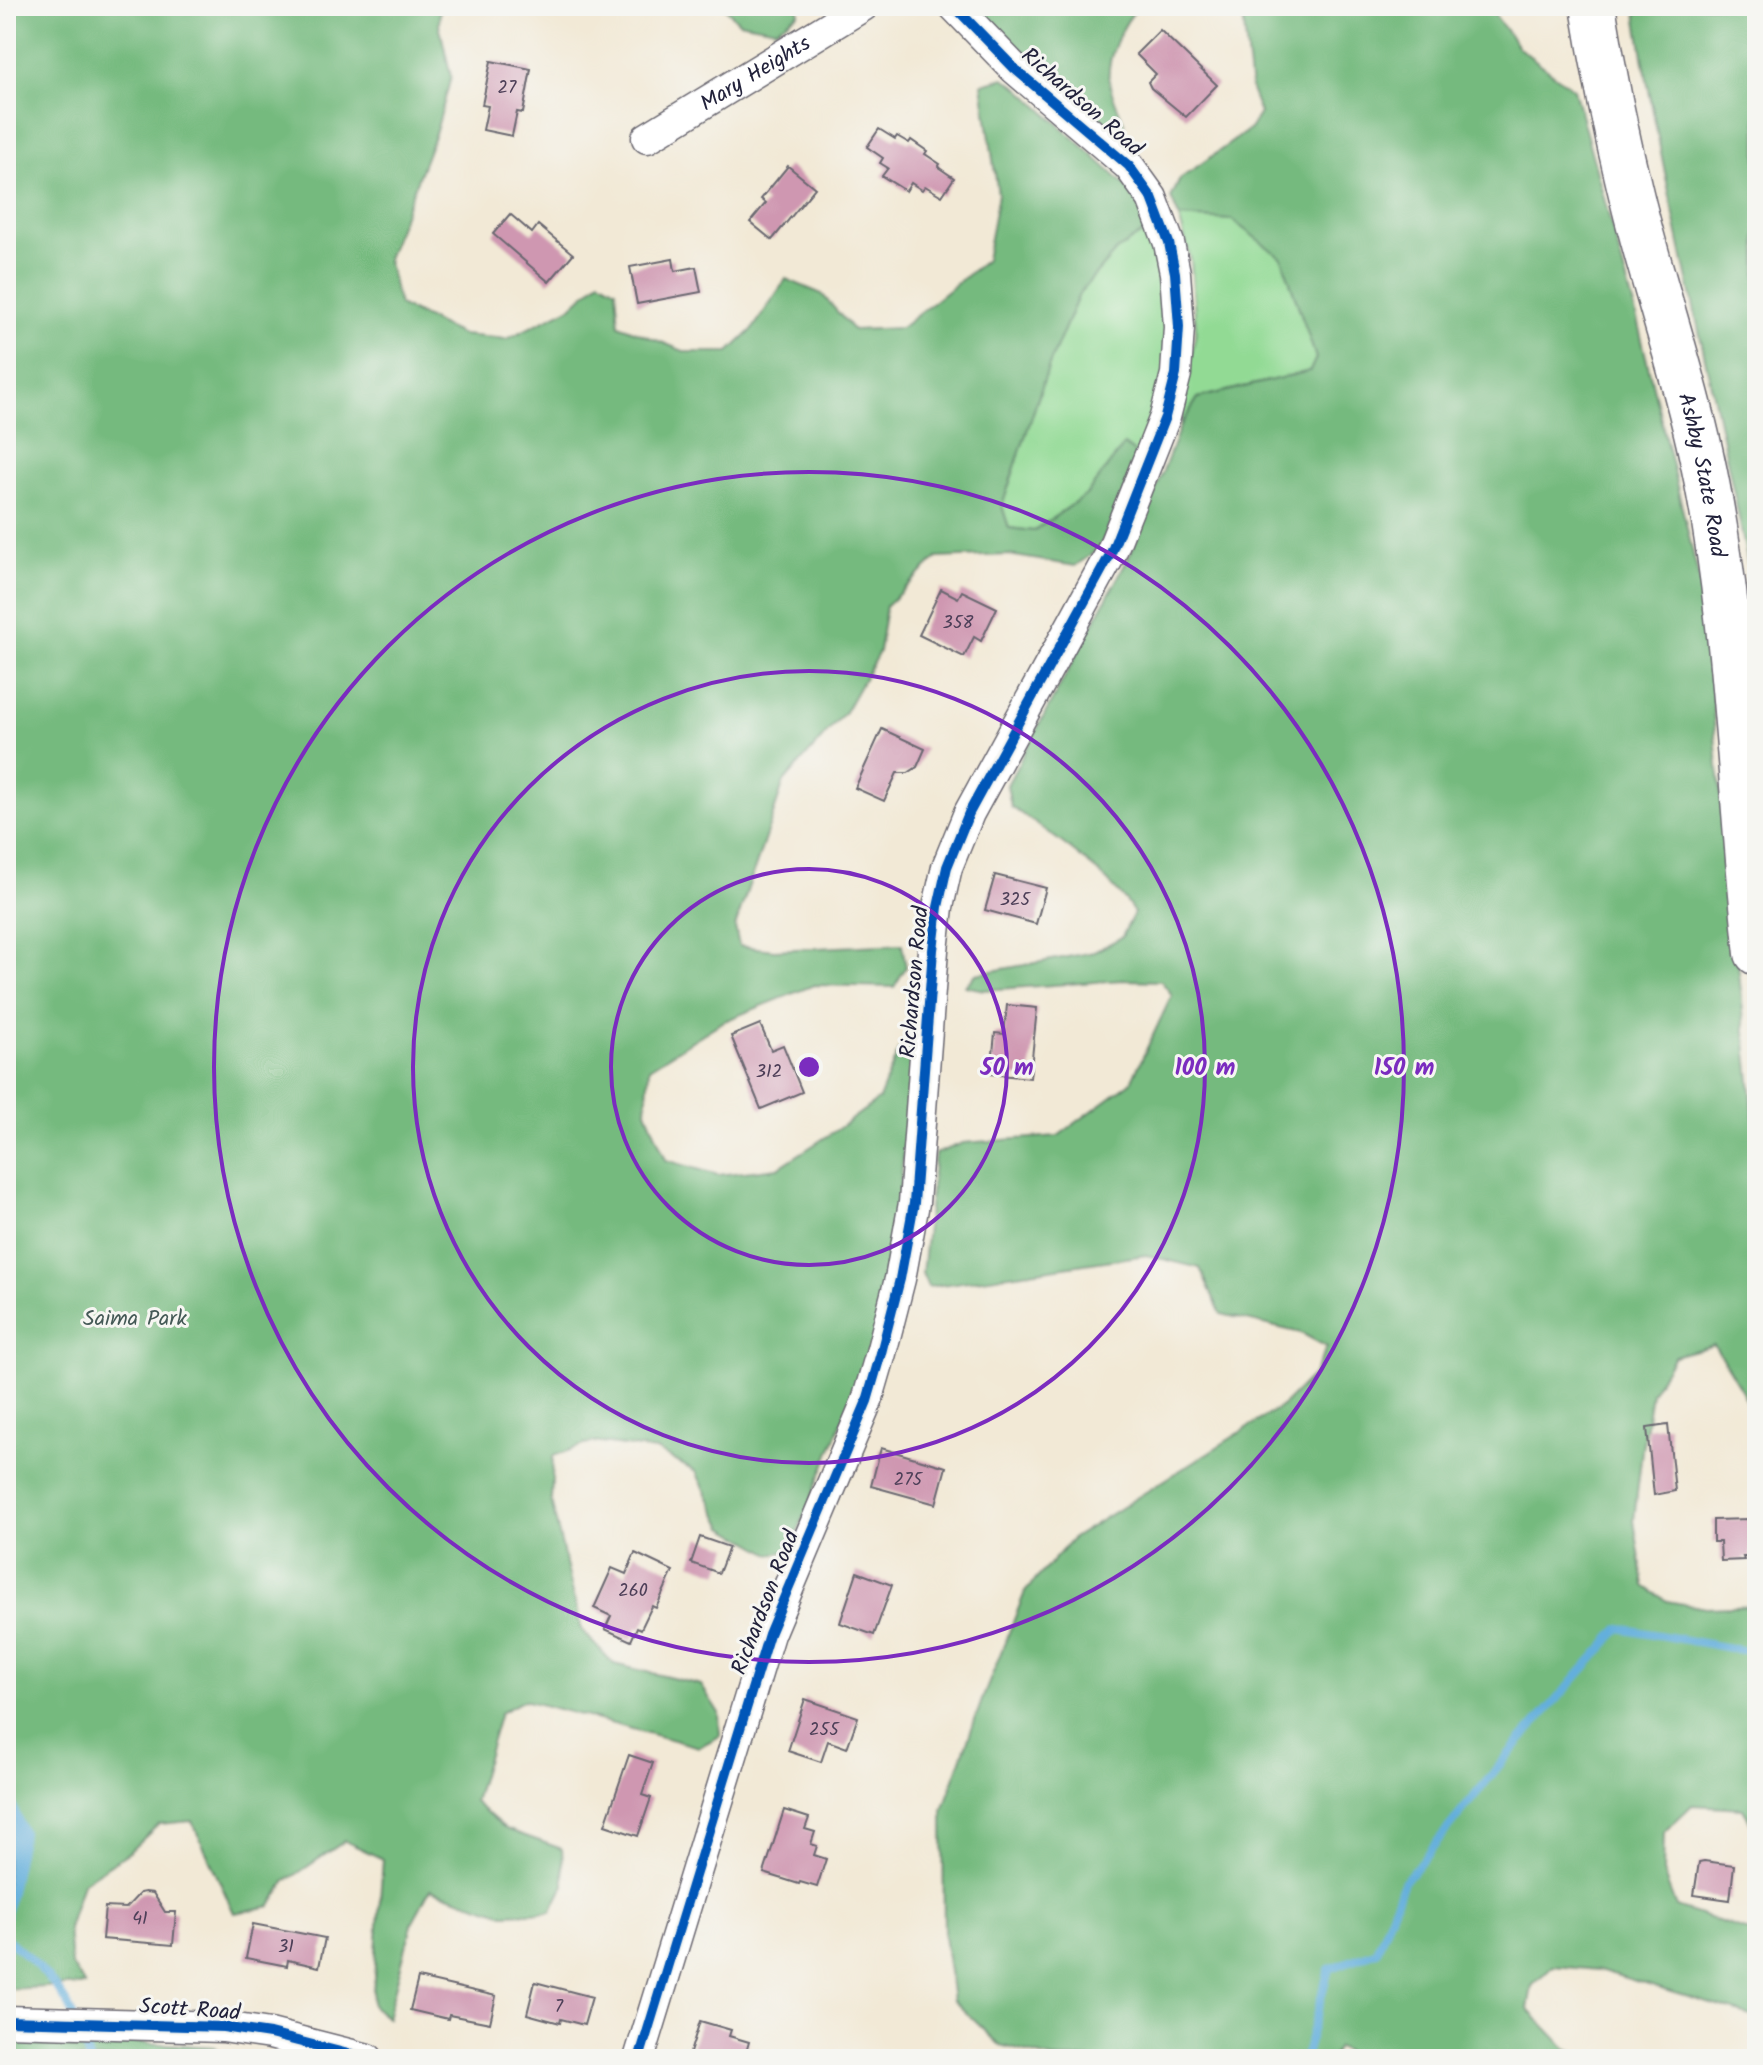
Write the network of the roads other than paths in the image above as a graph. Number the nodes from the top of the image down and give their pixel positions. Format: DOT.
graph roads {
  1 [pos="863,6"];
  2 [pos="954,6"];
  3 [pos="1593,6"];
  4 [pos="647,138"];
  5 [pos="1757,953"];
  6 [pos="6,2021"];
  7 [pos="368,2059"];
  8 [pos="639,2059"];
  1 -- 4 [label="street, Mary Heights"];
  2 -- 8 [label="street, Richardson Road"];
  3 -- 5 [label="main road, Ashby State Road"];
  6 -- 7 [label="street, Scott Road"];
}
